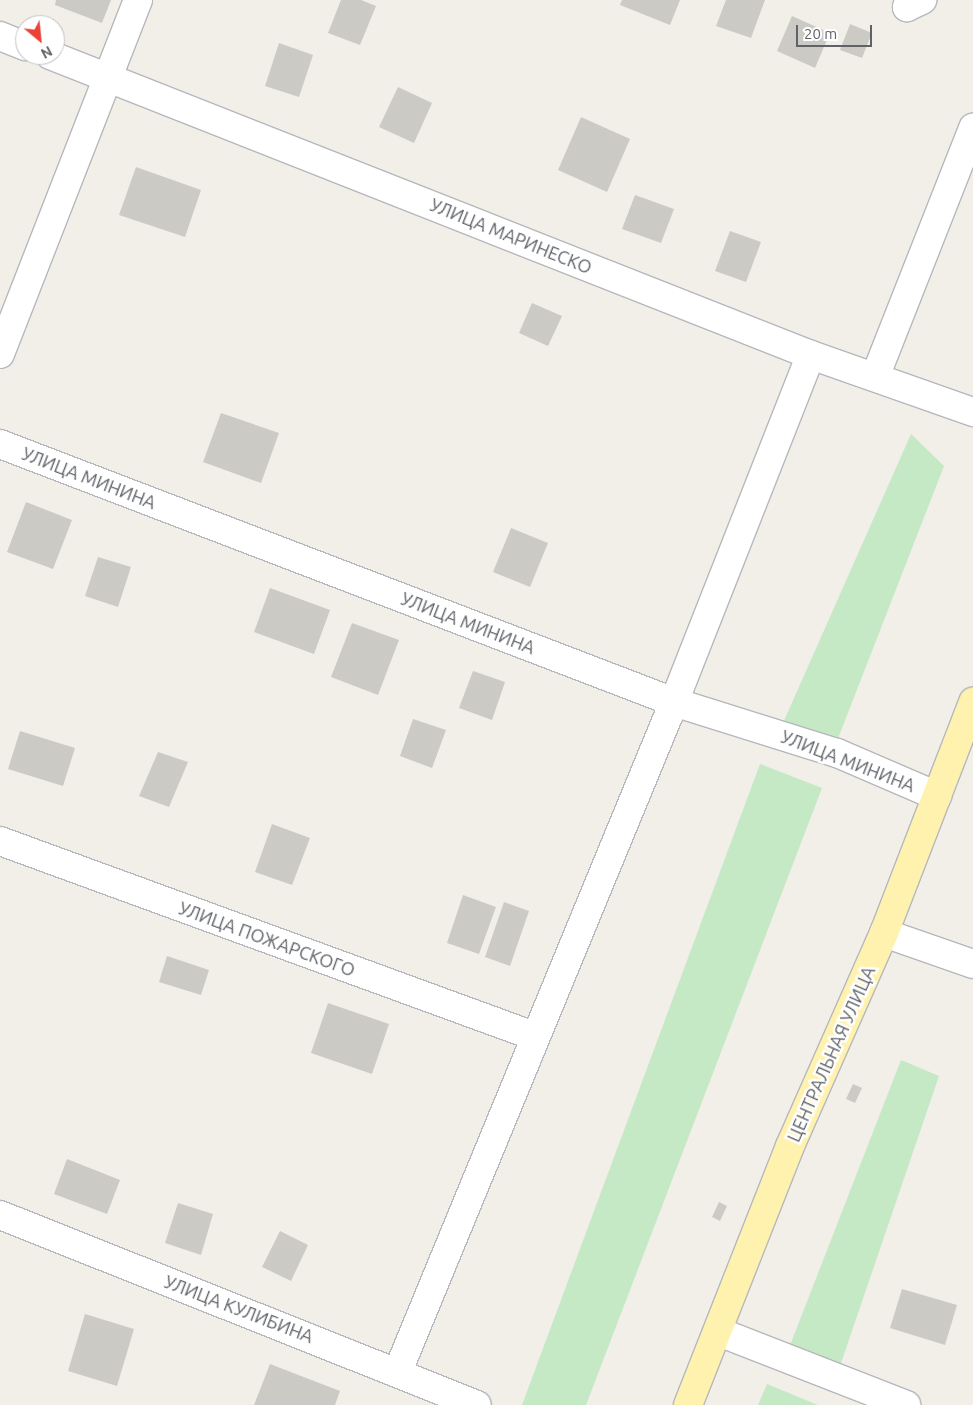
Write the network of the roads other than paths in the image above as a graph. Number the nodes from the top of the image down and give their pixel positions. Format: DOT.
graph roads {
  1 [pos="138,0"];
  2 [pos="0,36"];
  3 [pos="15,42"];
  4 [pos="65,61"];
  5 [pos="107,76"];
  6 [pos="973,128"];
  7 [pos="0,354"];
  8 [pos="811,355"];
  9 [pos="875,377"];
  10 [pos="973,412"];
  11 [pos="0,444"];
  12 [pos="674,702"];
  13 [pos="973,702"];
  14 [pos="937,796"];
  15 [pos="0,841"];
  16 [pos="884,933"];
  17 [pos="973,964"];
  18 [pos="534,1036"];
  19 [pos="0,1215"];
  20 [pos="719,1332"];
  21 [pos="398,1371"];
  22 [pos="477,1405"];
  23 [pos="688,1405"];
  24 [pos="906,1405"];
  1 -- 5 [label="street"];
  2 -- 3 [label="street"];
  4 -- 5 [label="street, УЛИЦА МАРИНЕСКО"];
  5 -- 7 [label="street"];
  5 -- 8 [label="street, УЛИЦА МАРИНЕСКО"];
  6 -- 9 [label="street"];
  8 -- 9 [label="street, УЛИЦА МАРИНЕСКО"];
  8 -- 12 [label="street"];
  9 -- 10 [label="street, УЛИЦА МАРИНЕСКО"];
  11 -- 12 [label="street, УЛИЦА МИНИНА"];
  12 -- 14 [label="street, УЛИЦА МИНИНА"];
  12 -- 18 [label="street"];
  13 -- 14 [label="main road, ЦЕНТРАЛЬНАЯ УЛИЦА"];
  14 -- 16 [label="main road, ЦЕНТРАЛЬНАЯ УЛИЦА"];
  15 -- 18 [label="street, УЛИЦА ПОЖАРСКОГО"];
  16 -- 17 [label="street"];
  16 -- 20 [label="main road, ЦЕНТРАЛЬНАЯ УЛИЦА"];
  18 -- 21 [label="street"];
  19 -- 21 [label="street, УЛИЦА КУЛИБИНА"];
  20 -- 23 [label="main road, ЦЕНТРАЛЬНАЯ УЛИЦА"];
  20 -- 24 [label="street"];
  21 -- 22 [label="street, УЛИЦА КУЛИБИНА"];
}
